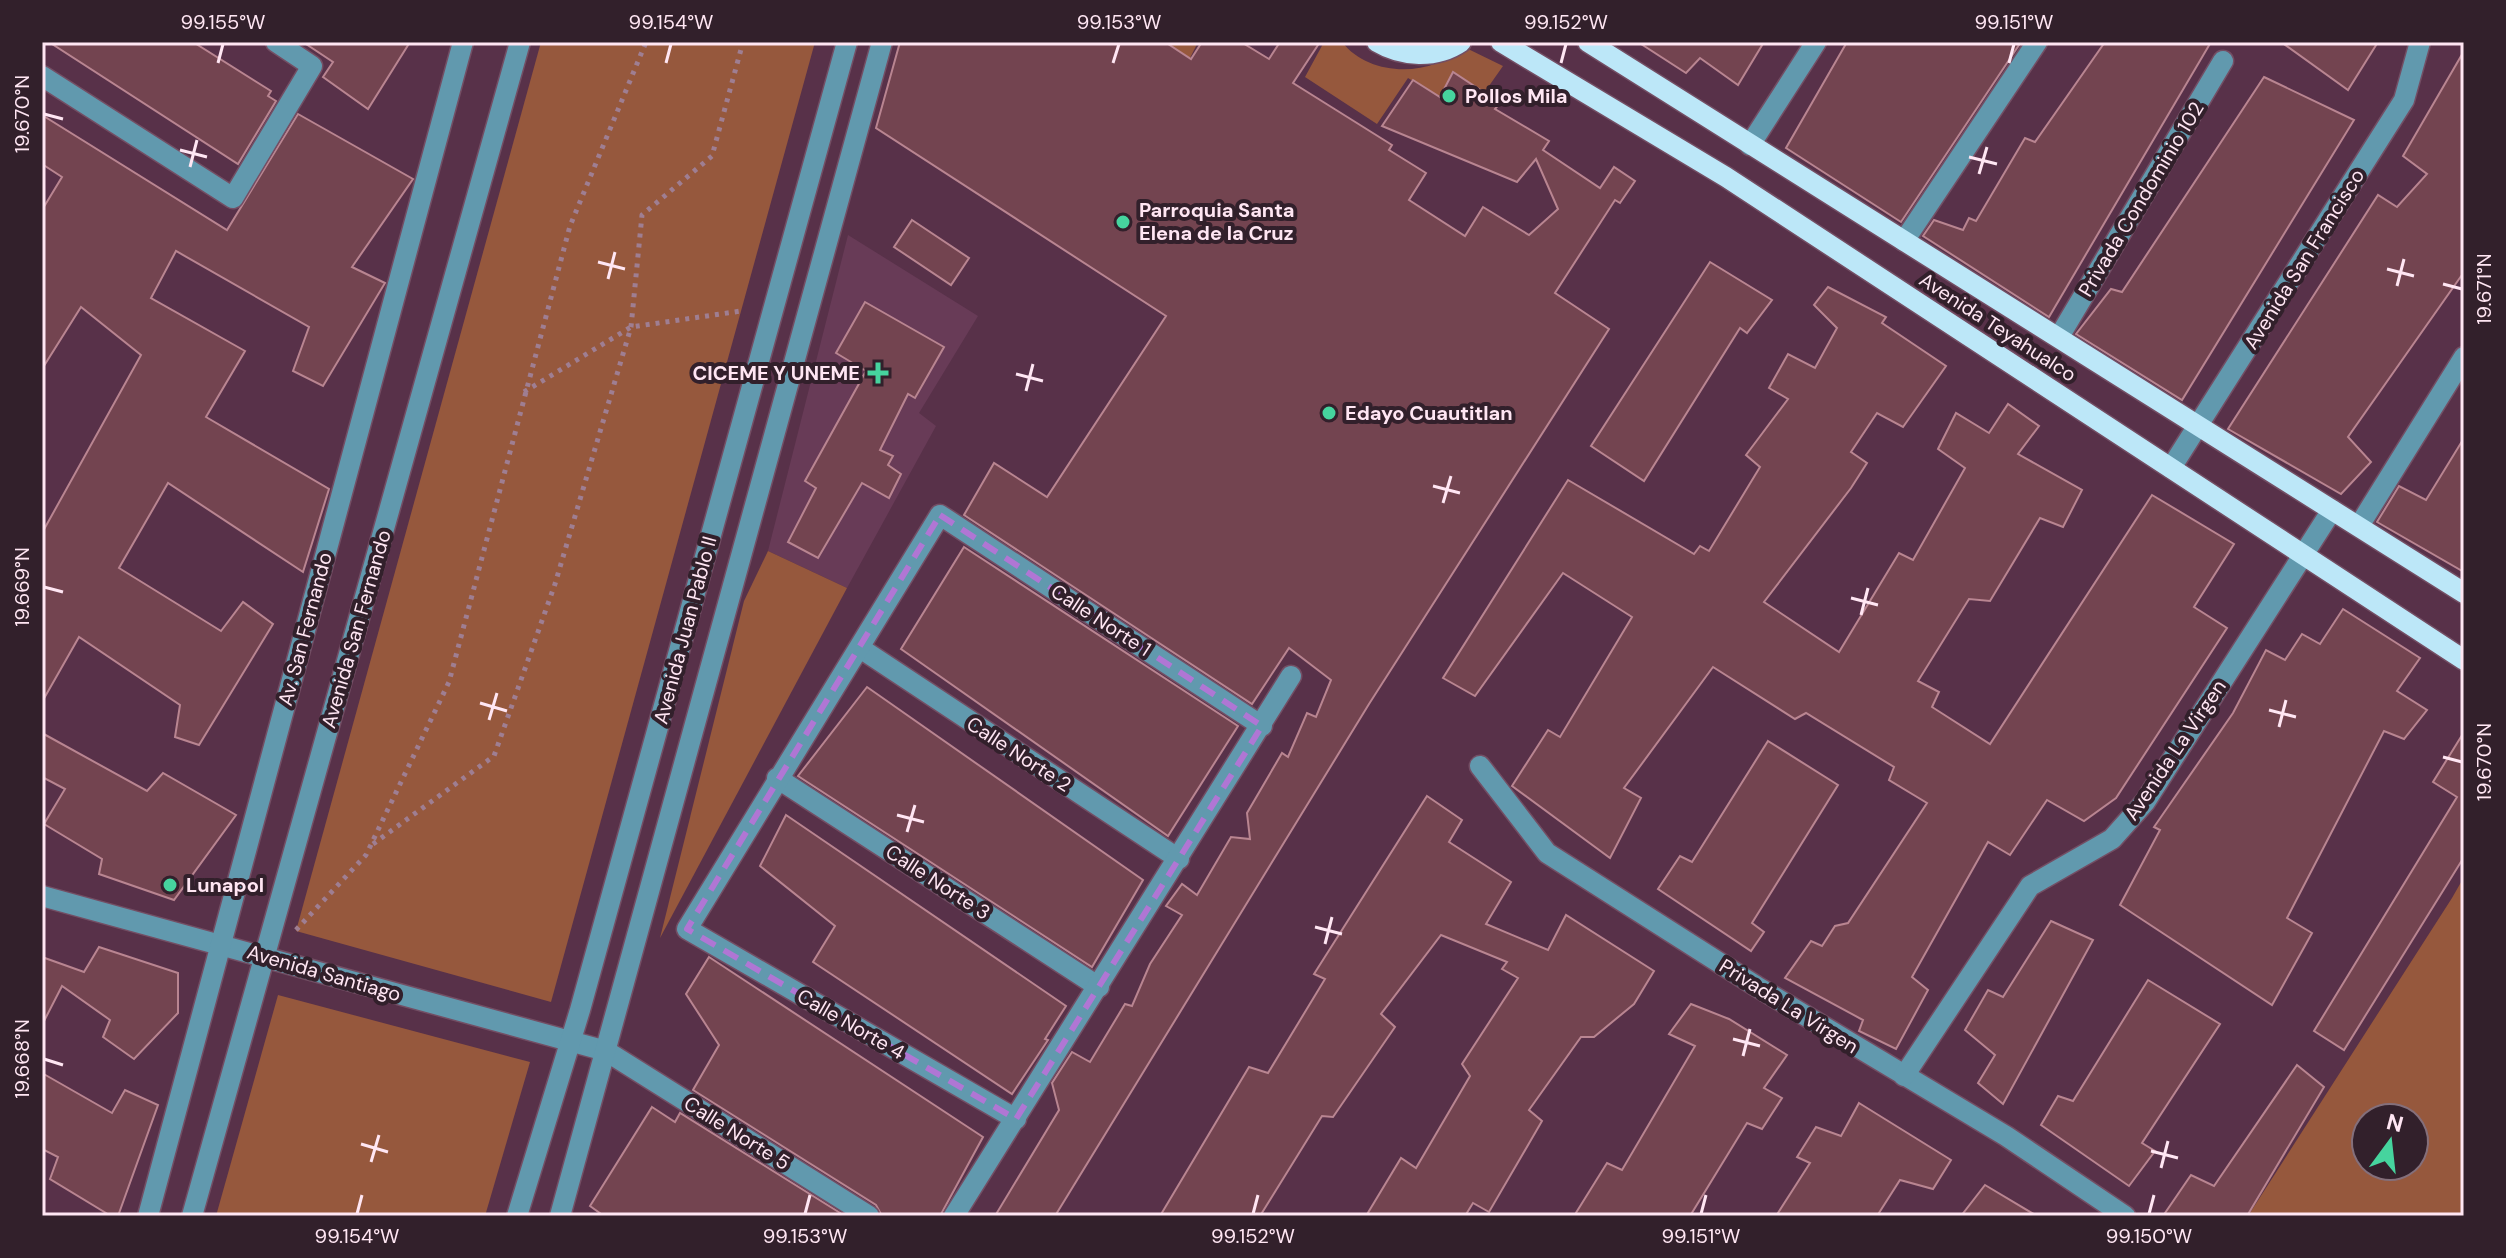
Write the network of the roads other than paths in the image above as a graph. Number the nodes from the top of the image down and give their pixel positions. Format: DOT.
graph roads {
  1 [pos="276,42"];
  2 [pos="463,42"];
  3 [pos="520,42"];
  4 [pos="847,42"];
  5 [pos="882,42"];
  6 [pos="1377,42"];
  7 [pos="1461,42"];
  8 [pos="1501,42"];
  9 [pos="1588,42"];
  10 [pos="1816,42"];
  11 [pos="2037,42"];
  12 [pos="2420,42"];
  13 [pos="2223,61"];
  14 [pos="42,76"];
  15 [pos="1750,145"];
  16 [pos="1904,241"];
  17 [pos="2059,337"];
  18 [pos="2464,357"];
  19 [pos="2198,427"];
  20 [pos="2171,468"];
  21 [pos="2332,510"];
  22 [pos="2359,526"];
  23 [pos="2303,555"];
  24 [pos="2464,593"];
  25 [pos="860,648"];
  26 [pos="2464,660"];
  27 [pos="1291,676"];
  28 [pos="1262,726"];
  29 [pos="1480,766"];
  30 [pos="777,778"];
  31 [pos="1179,859"];
  32 [pos="42,896"];
  33 [pos="221,945"];
  34 [pos="264,957"];
  35 [pos="1099,987"];
  36 [pos="571,1042"];
  37 [pos="606,1051"];
  38 [pos="1904,1076"];
  39 [pos="1016,1119"];
  40 [pos="148,1216"];
  41 [pos="192,1216"];
  42 [pos="517,1216"];
  43 [pos="560,1216"];
  44 [pos="869,1216"];
  45 [pos="954,1216"];
  46 [pos="2125,1216"];
  1 -- 14 [label="street"];
  2 -- 33 [label="street, Av. San Fernando"];
  3 -- 34 [label="street, Avenida San Fernando"];
  4 -- 36 [label="street, Avenida Juan Pablo II"];
  5 -- 37 [label="street"];
  6 -- 7 [label="main road"];
  8 -- 20 [label="main road, Avenida Teyahualco"];
  9 -- 15 [label="main road, Avenida Teyahualco"];
  10 -- 15 [label="street"];
  11 -- 16 [label="street"];
  12 -- 19 [label="street, Avenida San Francisco"];
  13 -- 17 [label="street, Privada Condominio 102"];
  15 -- 16 [label="main road, Avenida Teyahualco"];
  16 -- 17 [label="main road, Avenida Teyahualco"];
  17 -- 19 [label="main road, Avenida Teyahualco"];
  18 -- 22 [label="street"];
  19 -- 20 [label="street, Avenida San Francisco"];
  19 -- 21 [label="main road, Avenida Teyahualco"];
  20 -- 23 [label="main road, Avenida Teyahualco"];
  21 -- 22 [label="main road, Avenida Teyahualco"];
  21 -- 23 [label="street, Avenida La Virgen"];
  22 -- 24 [label="main road, Avenida Teyahualco"];
  23 -- 26 [label="main road, Avenida Teyahualco"];
  23 -- 38 [label="street, Avenida La Virgen"];
  25 -- 28 [label="street, Calle Norte 1"];
  25 -- 30 [label="street"];
  25 -- 31 [label="street, Calle Norte 2"];
  27 -- 28 [label="street"];
  28 -- 31 [label="street"];
  29 -- 38 [label="street, Privada La Virgen"];
  30 -- 35 [label="street, Calle Norte 3"];
  30 -- 39 [label="street, Calle Norte 4"];
  31 -- 35 [label="street"];
  32 -- 33 [label="street, Avenida Santiago"];
  33 -- 34 [label="street, Avenida Santiago"];
  33 -- 40 [label="street, Av. San Fernando"];
  34 -- 36 [label="street, Avenida Santiago"];
  34 -- 41 [label="street, Avenida San Fernando"];
  35 -- 39 [label="street"];
  36 -- 37 [label="street, Avenida Santiago"];
  36 -- 42 [label="street, Avenida Juan Pablo II"];
  37 -- 43 [label="street"];
  37 -- 44 [label="street, Calle Norte 5"];
  38 -- 46 [label="street, Privada La Virgen"];
  39 -- 45 [label="street"];
}
